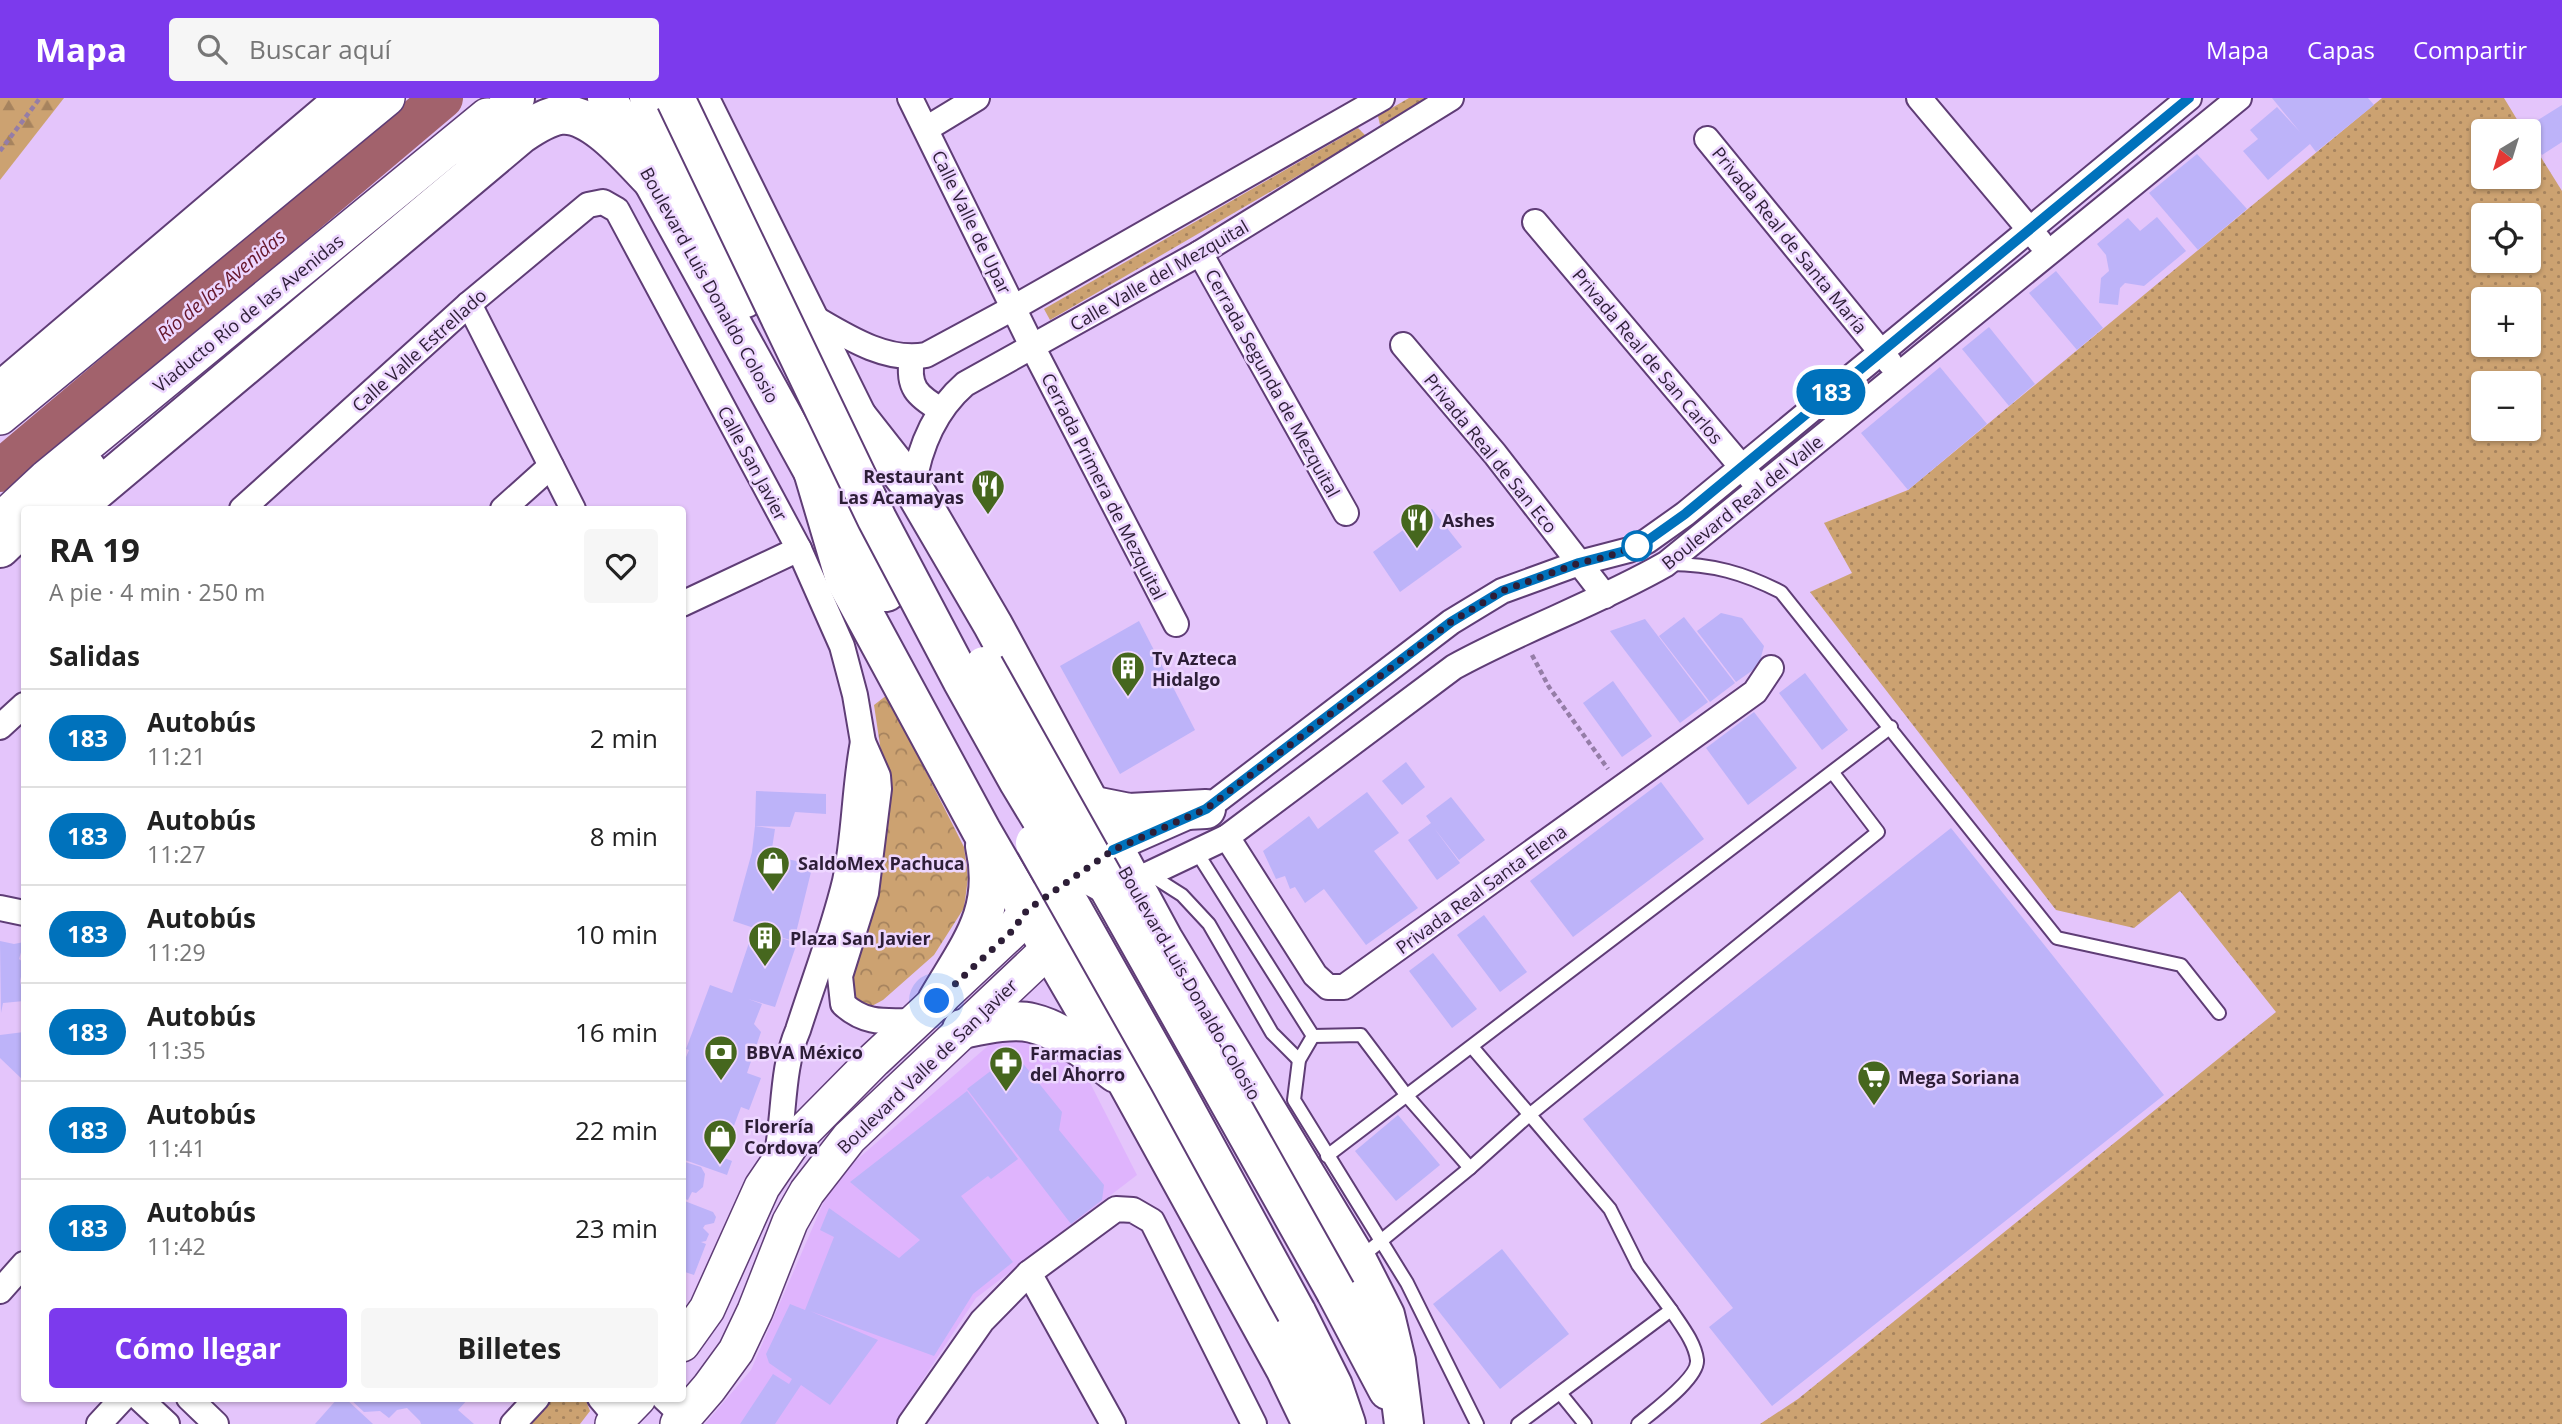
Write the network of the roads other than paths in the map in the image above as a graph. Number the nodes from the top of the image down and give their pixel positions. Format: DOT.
graph roads {
  1 [pos="325,98"];
  2 [pos="346,98"];
  3 [pos="387,98"];
  4 [pos="607,98"];
  5 [pos="649,98"];
  6 [pos="675,98"];
  7 [pos="699,98"];
  8 [pos="910,98"];
  9 [pos="977,98"];
  10 [pos="1382,98"];
  11 [pos="1451,98"];
  12 [pos="1919,98"];
  13 [pos="2239,98"];
  14 [pos="2173,103"];
  15 [pos="1357,104"];
  16 [pos="515,109"];
  17 [pos="714,114"];
  18 [pos="926,129"];
  19 [pos="2192,137"];
  20 [pos="1707,139"];
  21 [pos="1378,142"];
  22 [pos="652,180"];
  23 [pos="603,202"];
  24 [pos="1535,222"];
  25 [pos="2030,229"];
  26 [pos="1200,253"];
  27 [pos="2049,253"];
  28 [pos="470,304"];
  29 [pos="1015,307"];
  30 [pos="804,312"];
  31 [pos="1403,345"];
  32 [pos="941,347"];
  33 [pos="1033,348"];
  34 [pos="1880,351"];
  35 [pos="912,358"];
  36 [pos="0,374"];
  37 [pos="1899,374"];
  38 [pos="965,384"];
  39 [pos="0,391"];
  40 [pos="942,410"];
  41 [pos="0,417"];
  42 [pos="858,418"];
  43 [pos="795,438"];
  44 [pos="551,466"];
  45 [pos="1742,466"];
  46 [pos="813,471"];
  47 [pos="913,488"];
  48 [pos="1761,489"];
  49 [pos="45,506"];
  50 [pos="77,506"];
  51 [pos="245,506"];
  52 [pos="506,506"];
  53 [pos="571,506"];
  54 [pos="1346,513"];
  55 [pos="0,521"];
  56 [pos="21,528"];
  57 [pos="1647,541"];
  58 [pos="0,548"];
  59 [pos="799,549"];
  60 [pos="21,557"];
  61 [pos="1579,563"];
  62 [pos="1667,564"];
  63 [pos="0,575"];
  64 [pos="1605,596"];
  65 [pos="686,602"];
  66 [pos="1176,624"];
  67 [pos="1771,668"];
  68 [pos="21,708"];
  69 [pos="0,727"];
  70 [pos="1891,727"];
  71 [pos="1833,773"];
  72 [pos="1087,802"];
  73 [pos="1216,823"];
  74 [pos="989,843"];
  75 [pos="1196,850"];
  76 [pos="1126,873"];
  77 [pos="857,881"];
  78 [pos="0,908"];
  79 [pos="1027,910"];
  80 [pos="21,912"];
  81 [pos="1163,939"];
  82 [pos="1050,948"];
  83 [pos="1077,995"];
  84 [pos="843,1004"];
  85 [pos="926,1011"];
  86 [pos="2219,1013"];
  87 [pos="962,1029"];
  88 [pos="799,1030"];
  89 [pos="1312,1036"];
  90 [pos="1472,1047"];
  91 [pos="1299,1060"];
  92 [pos="1126,1080"];
  93 [pos="1407,1096"];
  94 [pos="1528,1116"];
  95 [pos="1327,1156"];
  96 [pos="775,1166"];
  97 [pos="1470,1168"];
  98 [pos="1369,1251"];
  99 [pos="1029,1273"];
  100 [pos="1671,1310"];
  101 [pos="686,1338"];
  102 [pos="1560,1393"];
  103 [pos="119,1402"];
  104 [pos="143,1402"];
  105 [pos="193,1402"];
  106 [pos="533,1402"];
  107 [pos="686,1402"];
  108 [pos="1403,1420"];
  109 [pos="99,1424"];
  110 [pos="167,1424"];
  111 [pos="216,1424"];
  112 [pos="513,1424"];
  113 [pos="910,1424"];
  114 [pos="1112,1424"];
  115 [pos="1254,1424"];
  116 [pos="1312,1424"];
  117 [pos="1346,1424"];
  118 [pos="1478,1424"];
  119 [pos="1518,1424"];
  120 [pos="1585,1424"];
  121 [pos="1638,1424"];
  1 -- 36 [label="main road"];
  2 -- 39 [label="main road"];
  3 -- 41 [label="main road"];
  4 -- 22 [label="main road, Boulevard Luis Donaldo Colosio"];
  5 -- 43 [label="main road"];
  6 -- 76 [label="main road, bridge"];
  7 -- 17 [label="main road, Boulevard Luis Donaldo Colosio"];
  8 -- 18 [label="street, Calle Valle de Upar"];
  9 -- 18 [label="street"];
  10 -- 15 [label="street"];
  11 -- 21 [label="street, Calle Valle del Mezquital"];
  12 -- 25 [label="street"];
  13 -- 19 [label="street, Boulevard Real del Valle"];
  14 -- 19 [label="street"];
  14 -- 25 [label="street, Boulevard Real del Valle"];
  15 -- 21 [label="street"];
  15 -- 29 [label="street"];
  16 -- 22 [label="main road"];
  16 -- 49 [label="main road"];
  16 -- 50 [label="main road"];
  16 -- 55 [label="main road, Viaducto Río de las Avenidas"];
  17 -- 30 [label="main road, Boulevard Luis Donaldo Colosio"];
  18 -- 29 [label="street, Calle Valle de Upar"];
  19 -- 27 [label="street, Boulevard Real del Valle"];
  20 -- 34 [label="street, Privada Real de Santa María"];
  21 -- 26 [label="street, Calle Valle del Mezquital"];
  22 -- 43 [label="main road, Boulevard Luis Donaldo Colosio"];
  23 -- 28 [label="street, Calle Valle Estrellado"];
  23 -- 59 [label="street, Calle San Javier"];
  24 -- 45 [label="street, Privada Real de San Carlos"];
  25 -- 27 [label="street"];
  25 -- 34 [label="street, Boulevard Real del Valle"];
  26 -- 33 [label="street, Calle Valle del Mezquital"];
  26 -- 54 [label="street, Cerrada Segunda de Mezquital"];
  27 -- 37 [label="street, Boulevard Real del Valle"];
  28 -- 44 [label="street"];
  28 -- 51 [label="street, Calle Valle Estrellado"];
  29 -- 32 [label="street"];
  29 -- 33 [label="street, Calle Valle de Upar"];
  30 -- 35 [label="street"];
  30 -- 42 [label="main road, Boulevard Luis Donaldo Colosio"];
  31 -- 61 [label="street, Privada Real de San Eco"];
  32 -- 35 [label="street"];
  32 -- 38 [label="street"];
  33 -- 38 [label="street, Calle Valle del Mezquital"];
  33 -- 66 [label="street, Cerrada Primera de Mezquital"];
  34 -- 37 [label="street, Privada Real de Santa María"];
  34 -- 45 [label="street, Boulevard Real del Valle"];
  35 -- 40 [label="street"];
  37 -- 48 [label="street, Boulevard Real del Valle"];
  38 -- 40 [label="street, Calle Valle del Mezquital"];
  40 -- 47 [label="street, Calle Valle del Mezquital"];
  42 -- 47 [label="main road, Boulevard Luis Donaldo Colosio"];
  42 -- 76 [label="main road, Boulevard Luis Donaldo Colosio, bridge"];
  43 -- 46 [label="main road, Boulevard Luis Donaldo Colosio"];
  44 -- 52 [label="street"];
  44 -- 53 [label="street"];
  45 -- 48 [label="street, Privada Real de San Carlos"];
  45 -- 57 [label="street, Boulevard Real del Valle"];
  46 -- 74 [label="main road, Boulevard Luis Donaldo Colosio"];
  46 -- 117 [label="main road, Boulevard Luis Donaldo Colosio, bridge"];
  47 -- 72 [label="main road, Boulevard Luis Donaldo Colosio"];
  48 -- 62 [label="street, Boulevard Real del Valle"];
  56 -- 58 [label="main road"];
  57 -- 61 [label="street, Boulevard Real del Valle"];
  57 -- 62 [label="street"];
  59 -- 65 [label="street"];
  59 -- 77 [label="street, Calle San Javier"];
  60 -- 63 [label="main road"];
  61 -- 64 [label="street, Privada Real de San Eco"];
  61 -- 73 [label="street, Boulevard Real del Valle"];
  62 -- 64 [label="street, Boulevard Real del Valle"];
  62 -- 70 [label="lane"];
  64 -- 73 [label="street, Boulevard Real del Valle"];
  67 -- 73 [label="street, Privada Real Santa Elena"];
  68 -- 69 [label="street"];
  70 -- 71 [label="lane"];
  70 -- 86 [label="lane"];
  71 -- 90 [label="lane"];
  71 -- 94 [label="lane"];
  72 -- 73 [label="main road"];
  72 -- 74 [label="main road"];
  72 -- 76 [label="main road, Boulevard Luis Donaldo Colosio"];
  73 -- 75 [label="street, Boulevard Real del Valle"];
  73 -- 76 [label="street, Boulevard Real del Valle"];
  74 -- 79 [label="main road, Boulevard Luis Donaldo Colosio"];
  74 -- 85 [label="main road"];
  75 -- 76 [label="street, Boulevard Real del Valle"];
  75 -- 89 [label="lane"];
  76 -- 79 [label="main road"];
  76 -- 81 [label="main road, Boulevard Luis Donaldo Colosio"];
  76 -- 82 [label="main road, Boulevard Valle de San Javier"];
  76 -- 91 [label="lane"];
  76 -- 108 [label="main road, Boulevard Luis Donaldo Colosio, bridge"];
  77 -- 84 [label="street, Calle San Javier"];
  77 -- 88 [label="street, Calle San Javier"];
  78 -- 80 [label="street"];
  79 -- 82 [label="main road, Boulevard Luis Donaldo Colosio"];
  79 -- 85 [label="main road"];
  81 -- 83 [label="main road"];
  81 -- 98 [label="main road, Boulevard Luis Donaldo Colosio"];
  82 -- 83 [label="main road, Boulevard Luis Donaldo Colosio"];
  82 -- 87 [label="main road, Boulevard Valle de San Javier"];
  83 -- 92 [label="main road, Boulevard Luis Donaldo Colosio"];
  84 -- 85 [label="street"];
  84 -- 88 [label="street"];
  85 -- 96 [label="main road"];
  87 -- 92 [label="main road"];
  87 -- 107 [label="main road, Boulevard Valle de San Javier"];
  88 -- 96 [label="street, Calle San Javier"];
  89 -- 91 [label="lane"];
  89 -- 93 [label="lane"];
  90 -- 93 [label="lane"];
  90 -- 94 [label="lane"];
  91 -- 95 [label="lane"];
  92 -- 116 [label="main road, Boulevard Luis Donaldo Colosio"];
  93 -- 95 [label="lane"];
  93 -- 97 [label="lane"];
  94 -- 97 [label="lane"];
  94 -- 100 [label="lane"];
  95 -- 98 [label="lane"];
  96 -- 101 [label="main road"];
  97 -- 98 [label="lane"];
  98 -- 108 [label="main road, Boulevard Luis Donaldo Colosio"];
  98 -- 118 [label="lane"];
  99 -- 113 [label="street"];
  99 -- 114 [label="street"];
  99 -- 115 [label="street"];
  100 -- 102 [label="lane"];
  100 -- 121 [label="lane"];
  102 -- 119 [label="lane"];
  102 -- 120 [label="lane"];
  103 -- 109 [label="street"];
  104 -- 110 [label="street"];
  105 -- 111 [label="street"];
  106 -- 112 [label="street"];
}
